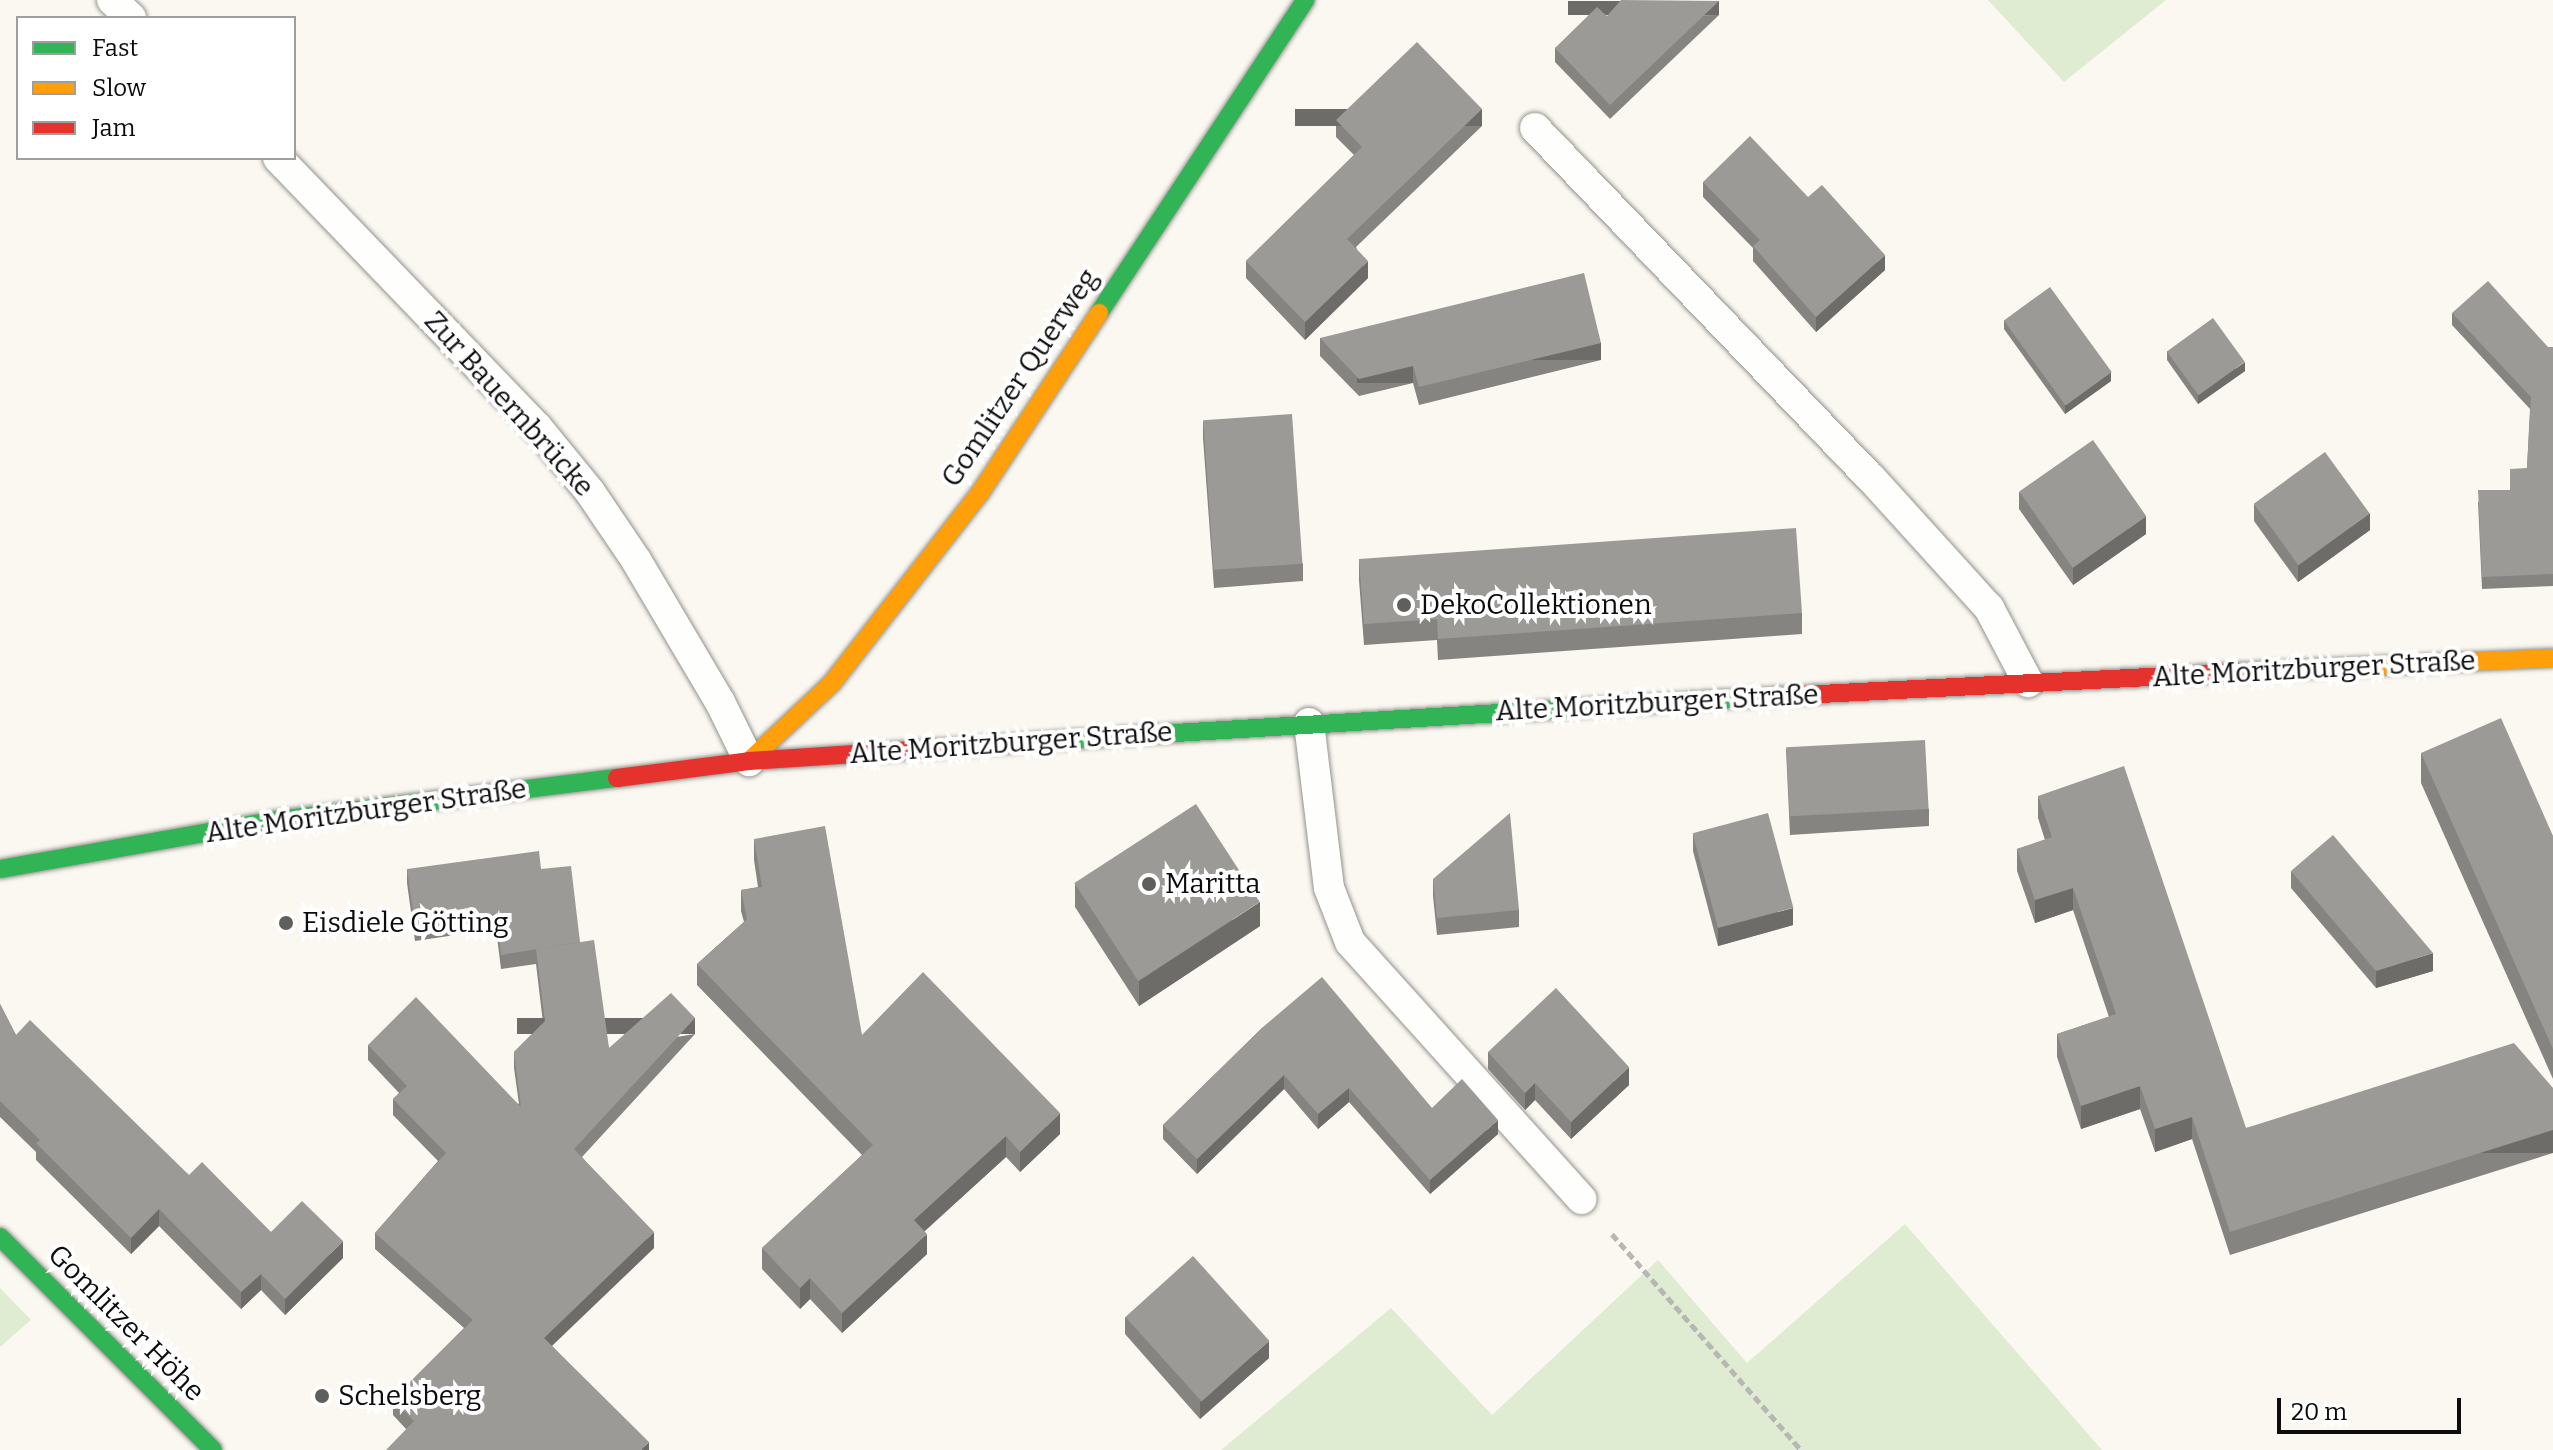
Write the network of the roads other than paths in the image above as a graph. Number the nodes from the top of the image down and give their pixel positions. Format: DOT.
graph roads {
  1 [pos="112,0"];
  2 [pos="1305,0"];
  3 [pos="129,16"];
  4 [pos="1535,128"];
  5 [pos="280,160"];
  6 [pos="2553,658"];
  7 [pos="2028,682"];
  8 [pos="1309,723"];
  9 [pos="749,761"];
  10 [pos="0,869"];
  11 [pos="1581,1199"];
  12 [pos="0,1237"];
  13 [pos="213,1450"];
  1 -- 3 [label="lane"];
  2 -- 9 [label="main road, Gomlitzer Querweg"];
  4 -- 7 [label="lane"];
  5 -- 9 [label="lane, Zur Bauernbrücke"];
  6 -- 7 [label="main road, Alte Moritzburger Straße"];
  7 -- 8 [label="main road, Alte Moritzburger Straße"];
  8 -- 9 [label="main road, Alte Moritzburger Straße"];
  8 -- 11 [label="lane"];
  9 -- 10 [label="main road, Alte Moritzburger Straße"];
  12 -- 13 [label="main road, Gomlitzer Höhe"];
}
